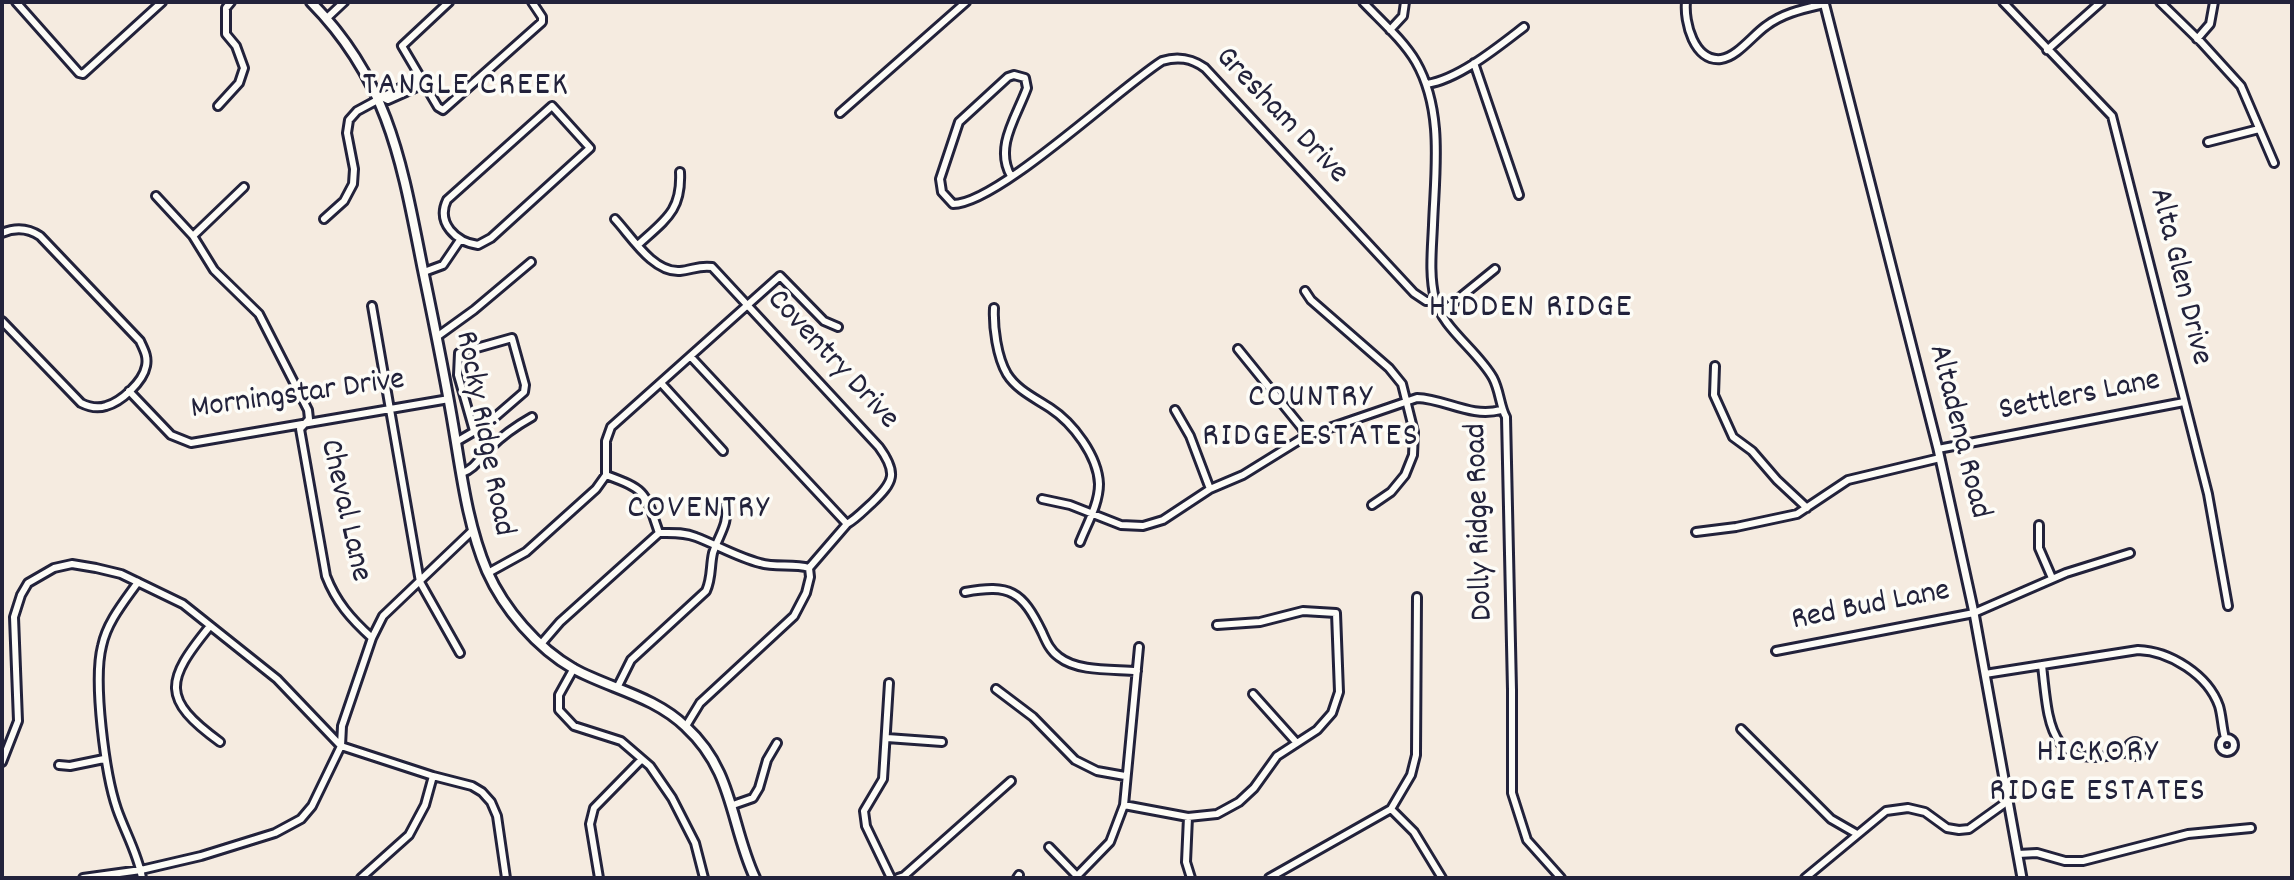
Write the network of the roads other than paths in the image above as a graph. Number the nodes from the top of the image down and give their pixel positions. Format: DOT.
graph roads {
  1 [pos="16,2"];
  2 [pos="162,2"];
  3 [pos="231,2"];
  4 [pos="311,2"];
  5 [pos="344,2"];
  6 [pos="449,2"];
  7 [pos="532,2"];
  8 [pos="966,2"];
  9 [pos="1363,2"];
  10 [pos="1405,2"];
  11 [pos="1686,2"];
  12 [pos="2003,2"];
  13 [pos="2101,2"];
  14 [pos="2160,2"];
  15 [pos="2214,2"];
  16 [pos="1824,3"];
  17 [pos="327,18"];
  18 [pos="1524,27"];
  19 [pos="1390,30"];
  20 [pos="2197,39"];
  21 [pos="2047,50"];
  22 [pos="1474,63"];
  23 [pos="422,81"];
  24 [pos="1427,84"];
  25 [pos="382,99"];
  26 [pos="218,106"];
  27 [pos="840,113"];
  28 [pos="2259,129"];
  29 [pos="2208,142"];
  30 [pos="2274,163"];
  31 [pos="680,172"];
  32 [pos="1011,176"];
  33 [pos="244,187"];
  34 [pos="1519,195"];
  35 [pos="156,196"];
  36 [pos="324,219"];
  37 [pos="615,219"];
  38 [pos="2,233"];
  39 [pos="193,236"];
  40 [pos="460,240"];
  41 [pos="639,244"];
  42 [pos="531,262"];
  43 [pos="1495,269"];
  44 [pos="424,272"];
  45 [pos="1305,291"];
  46 [pos="1435,301"];
  47 [pos="746,305"];
  48 [pos="372,306"];
  49 [pos="994,308"];
  50 [pos="1442,312"];
  51 [pos="2,321"];
  52 [pos="838,327"];
  53 [pos="438,336"];
  54 [pos="1238,349"];
  55 [pos="691,357"];
  56 [pos="1715,366"];
  57 [pos="661,383"];
  58 [pos="129,391"];
  59 [pos="449,399"];
  60 [pos="1406,402"];
  61 [pos="2184,402"];
  62 [pos="389,410"];
  63 [pos="1175,410"];
  64 [pos="1501,410"];
  65 [pos="532,417"];
  66 [pos="304,424"];
  67 [pos="474,431"];
  68 [pos="1306,436"];
  69 [pos="456,442"];
  70 [pos="1938,449"];
  71 [pos="723,451"];
  72 [pos="1940,458"];
  73 [pos="462,473"];
  74 [pos="606,475"];
  75 [pos="1210,489"];
  76 [pos="1042,499"];
  77 [pos="725,505"];
  78 [pos="1372,505"];
  79 [pos="1807,508"];
  80 [pos="1092,514"];
  81 [pos="847,524"];
  82 [pos="2039,525"];
  83 [pos="472,531"];
  84 [pos="1696,532"];
  85 [pos="659,533"];
  86 [pos="1080,542"];
  87 [pos="716,547"];
  88 [pos="2130,553"];
  89 [pos="809,568"];
  90 [pos="488,573"];
  91 [pos="2052,578"];
  92 [pos="138,582"];
  93 [pos="420,582"];
  94 [pos="965,592"];
  95 [pos="1417,597"];
  96 [pos="2228,606"];
  97 [pos="1974,613"];
  98 [pos="1217,625"];
  99 [pos="210,626"];
  100 [pos="372,638"];
  101 [pos="541,644"];
  102 [pos="1139,647"];
  103 [pos="1776,651"];
  104 [pos="460,653"];
  105 [pos="2042,665"];
  106 [pos="574,668"];
  107 [pos="1137,671"];
  108 [pos="1985,674"];
  109 [pos="889,683"];
  110 [pos="618,686"];
  111 [pos="996,689"];
  112 [pos="1253,694"];
  113 [pos="686,726"];
  114 [pos="1741,729"];
  115 [pos="887,738"];
  116 [pos="2225,738"];
  117 [pos="220,742"];
  118 [pos="942,742"];
  119 [pos="1296,742"];
  120 [pos="777,743"];
  121 [pos="341,746"];
  122 [pos="2128,752"];
  123 [pos="104,759"];
  124 [pos="641,760"];
  125 [pos="2,762"];
  126 [pos="59,765"];
  127 [pos="433,776"];
  128 [pos="1125,776"];
  129 [pos="1011,781"];
  130 [pos="2008,801"];
  131 [pos="733,805"];
  132 [pos="1124,805"];
  133 [pos="1391,809"];
  134 [pos="1188,817"];
  135 [pos="2251,828"];
  136 [pos="1857,834"];
  137 [pos="1049,847"];
  138 [pos="2018,854"];
  139 [pos="1285,868"];
  140 [pos="141,870"];
  141 [pos="1077,877"];
  142 [pos="83,878"];
  143 [pos="142,878"];
  144 [pos="361,878"];
  145 [pos="506,878"];
  146 [pos="599,878"];
  147 [pos="704,878"];
  148 [pos="755,878"];
  149 [pos="891,878"];
  150 [pos="898,878"];
  151 [pos="1191,878"];
  152 [pos="1269,878"];
  153 [pos="1291,878"];
  154 [pos="1442,878"];
  155 [pos="1561,878"];
  156 [pos="1805,878"];
  157 [pos="2022,878"];
  1 -- 2 [label="street"];
  3 -- 26 [label="street"];
  4 -- 17 [label="main road, Rocky Ridge Road"];
  5 -- 17 [label="street"];
  6 -- 23 [label="street"];
  7 -- 23 [label="street"];
  8 -- 27 [label="street"];
  9 -- 19 [label="street, Dolly Ridge Road"];
  10 -- 19 [label="street"];
  11 -- 16 [label="street"];
  12 -- 21 [label="street, Alta Glen Drive"];
  13 -- 21 [label="street"];
  14 -- 20 [label="street"];
  15 -- 20 [label="street"];
  16 -- 70 [label="street, Altadena Road"];
  17 -- 25 [label="main road, Rocky Ridge Road"];
  18 -- 22 [label="street"];
  19 -- 24 [label="street, Dolly Ridge Road"];
  20 -- 28 [label="street"];
  21 -- 61 [label="street, Alta Glen Drive"];
  22 -- 24 [label="street"];
  22 -- 34 [label="street"];
  23 -- 25 [label="street"];
  24 -- 46 [label="street, Dolly Ridge Road"];
  25 -- 36 [label="street"];
  25 -- 44 [label="main road, Rocky Ridge Road"];
  28 -- 29 [label="street"];
  28 -- 30 [label="street"];
  31 -- 41 [label="street"];
  32 -- 32 [label="street, Gresham Drive"];
  32 -- 46 [label="street, Gresham Drive"];
  33 -- 39 [label="street"];
  35 -- 39 [label="street, Cheval Lane"];
  37 -- 41 [label="street, Coventry Drive"];
  38 -- 58 [label="street"];
  39 -- 66 [label="street, Cheval Lane"];
  40 -- 40 [label="street"];
  40 -- 44 [label="street"];
  41 -- 47 [label="street, Coventry Drive"];
  42 -- 53 [label="street"];
  43 -- 50 [label="street"];
  44 -- 53 [label="main road, Rocky Ridge Road"];
  45 -- 60 [label="street"];
  46 -- 50 [label="street, Dolly Ridge Road"];
  47 -- 52 [label="street"];
  47 -- 55 [label="street"];
  47 -- 81 [label="street, Coventry Drive"];
  48 -- 62 [label="street"];
  49 -- 80 [label="street"];
  50 -- 64 [label="street, Dolly Ridge Road"];
  51 -- 58 [label="street"];
  53 -- 59 [label="main road, Rocky Ridge Road"];
  54 -- 68 [label="street"];
  55 -- 57 [label="street"];
  55 -- 81 [label="street"];
  56 -- 79 [label="street"];
  57 -- 71 [label="street"];
  57 -- 74 [label="street"];
  58 -- 66 [label="street, Morningstar Drive"];
  59 -- 62 [label="street, Morningstar Drive"];
  59 -- 69 [label="main road, Rocky Ridge Road"];
  60 -- 64 [label="street"];
  60 -- 68 [label="street"];
  60 -- 78 [label="street"];
  61 -- 70 [label="street, Settlers Lane"];
  61 -- 96 [label="street, Alta Glen Drive"];
  62 -- 66 [label="street, Morningstar Drive"];
  62 -- 93 [label="street"];
  63 -- 75 [label="street"];
  64 -- 155 [label="street, Dolly Ridge Road"];
  65 -- 73 [label="street"];
  66 -- 100 [label="street, Cheval Lane"];
  67 -- 67 [label="street"];
  67 -- 69 [label="street"];
  68 -- 75 [label="street"];
  69 -- 73 [label="main road, Rocky Ridge Road"];
  70 -- 72 [label="street, Altadena Road"];
  72 -- 79 [label="street"];
  72 -- 97 [label="street, Altadena Road"];
  73 -- 83 [label="main road, Rocky Ridge Road"];
  74 -- 85 [label="street"];
  74 -- 90 [label="street"];
  75 -- 80 [label="street"];
  76 -- 80 [label="street"];
  77 -- 87 [label="street"];
  79 -- 84 [label="street"];
  80 -- 86 [label="street"];
  81 -- 89 [label="street, Coventry Drive"];
  82 -- 91 [label="street"];
  83 -- 90 [label="main road, Rocky Ridge Road"];
  83 -- 93 [label="street"];
  85 -- 87 [label="street"];
  85 -- 101 [label="street"];
  87 -- 89 [label="street"];
  87 -- 110 [label="street"];
  88 -- 91 [label="street, Red Bud Lane"];
  89 -- 113 [label="street, Coventry Drive"];
  90 -- 101 [label="main road, Rocky Ridge Road"];
  91 -- 97 [label="street, Red Bud Lane"];
  92 -- 99 [label="street"];
  92 -- 123 [label="street"];
  92 -- 125 [label="street"];
  93 -- 100 [label="street"];
  93 -- 104 [label="street"];
  94 -- 107 [label="street"];
  95 -- 133 [label="street"];
  97 -- 103 [label="street, Red Bud Lane"];
  97 -- 108 [label="street, Altadena Road"];
  98 -- 119 [label="street"];
  99 -- 117 [label="street"];
  99 -- 121 [label="street"];
  100 -- 121 [label="street"];
  101 -- 106 [label="main road, Rocky Ridge Road"];
  102 -- 107 [label="street"];
  105 -- 108 [label="street"];
  105 -- 116 [label="street"];
  105 -- 122 [label="street"];
  106 -- 110 [label="main road, Rocky Ridge Road"];
  106 -- 124 [label="street"];
  107 -- 128 [label="street"];
  108 -- 130 [label="street, Altadena Road"];
  109 -- 115 [label="street"];
  110 -- 113 [label="main road, Rocky Ridge Road"];
  111 -- 128 [label="street"];
  112 -- 119 [label="street"];
  113 -- 131 [label="main road, Rocky Ridge Road"];
  114 -- 136 [label="street"];
  115 -- 118 [label="street"];
  115 -- 149 [label="street"];
  119 -- 134 [label="street"];
  120 -- 131 [label="street"];
  121 -- 127 [label="street"];
  121 -- 140 [label="street"];
  123 -- 126 [label="street"];
  123 -- 140 [label="street"];
  124 -- 146 [label="street"];
  124 -- 147 [label="street"];
  127 -- 144 [label="street"];
  127 -- 145 [label="street"];
  128 -- 132 [label="street"];
  129 -- 150 [label="street"];
  130 -- 136 [label="street"];
  130 -- 138 [label="street, Altadena Road"];
  131 -- 148 [label="main road, Rocky Ridge Road"];
  132 -- 134 [label="street"];
  132 -- 141 [label="street"];
  133 -- 139 [label="street"];
  133 -- 154 [label="street"];
  134 -- 151 [label="street"];
  135 -- 138 [label="street"];
  136 -- 156 [label="street"];
  137 -- 141 [label="street"];
  138 -- 157 [label="street, Altadena Road"];
  139 -- 152 [label="street"];
  139 -- 153 [label="street"];
  140 -- 142 [label="street"];
  140 -- 143 [label="street"];
}
